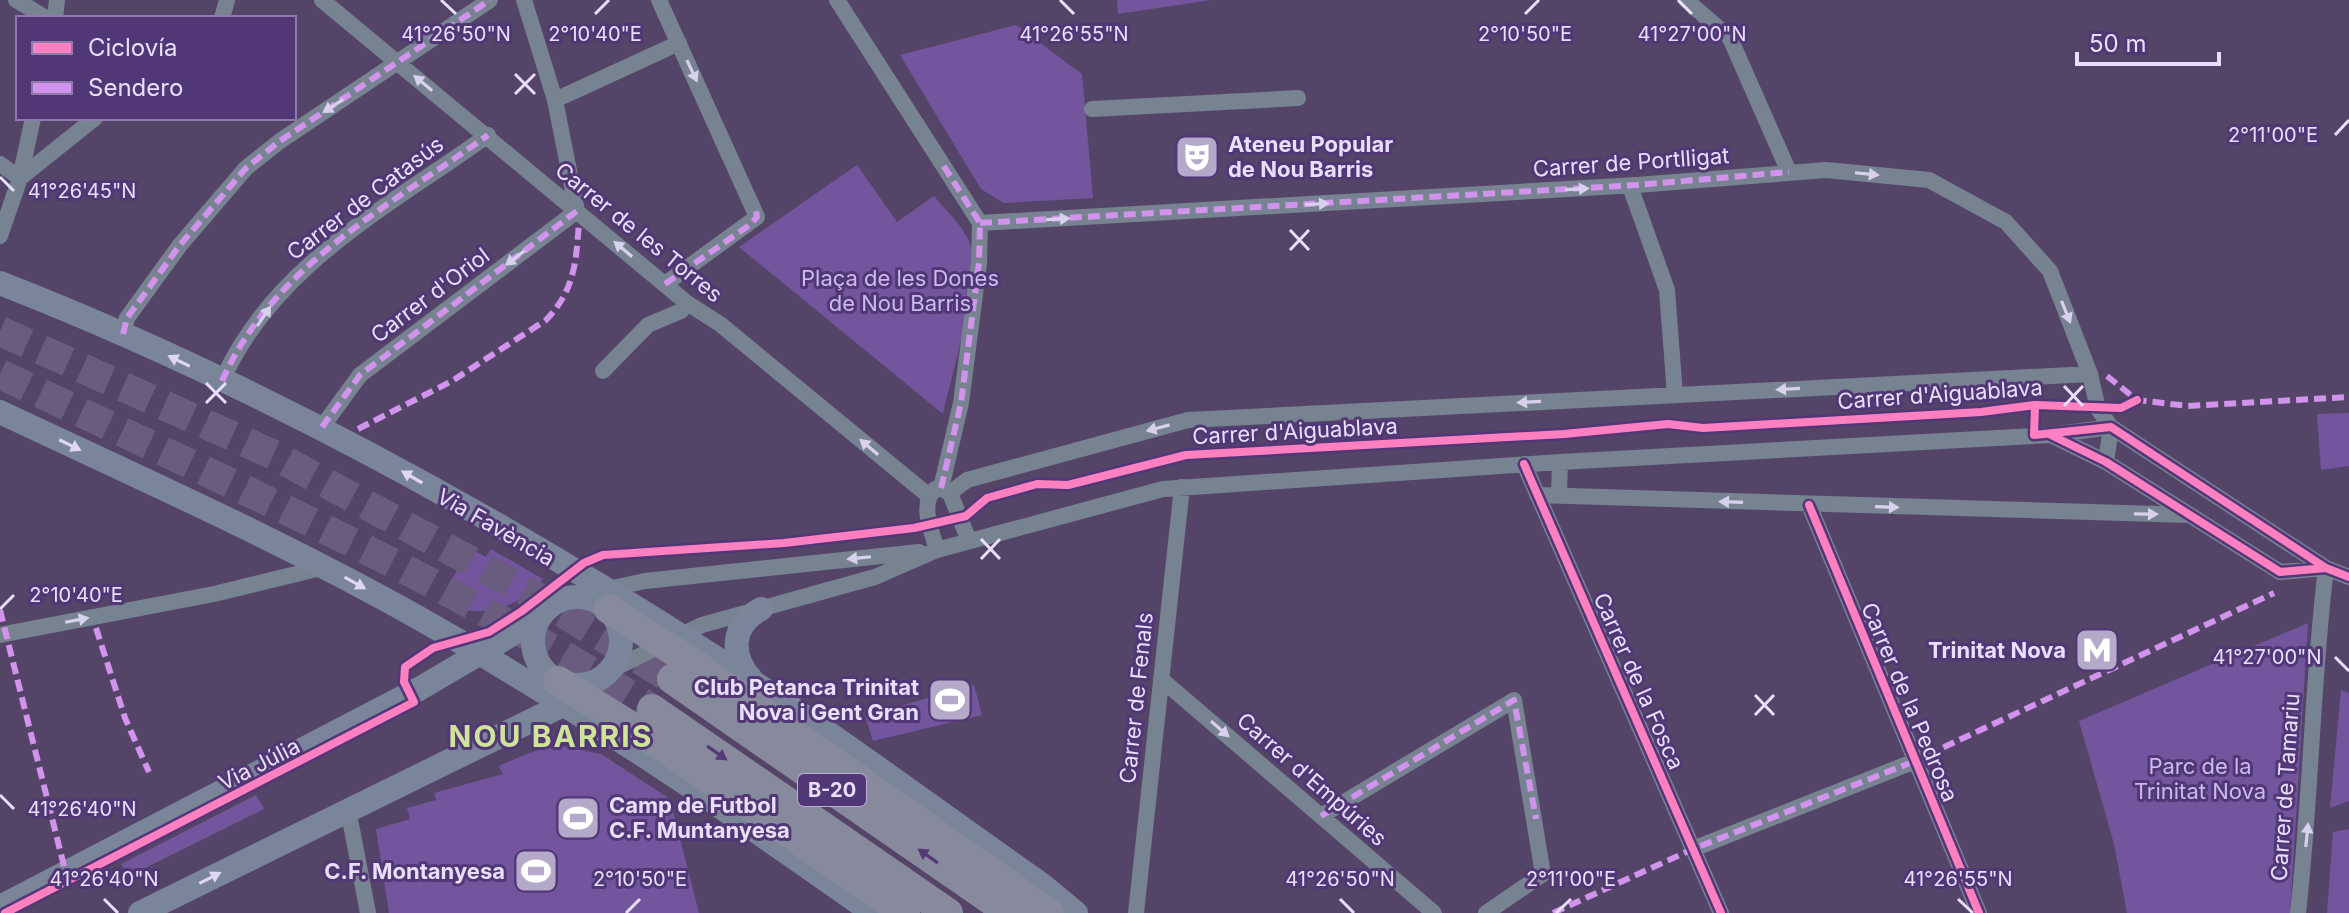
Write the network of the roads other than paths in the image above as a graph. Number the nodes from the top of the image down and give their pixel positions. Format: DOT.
graph roads {
  1 [pos="16,0"];
  2 [pos="322,0"];
  3 [pos="490,0"];
  4 [pos="524,0"];
  5 [pos="659,0"];
  6 [pos="837,0"];
  7 [pos="1686,0"];
  8 [pos="43,16"];
  9 [pos="679,43"];
  10 [pos="399,63"];
  11 [pos="1298,98"];
  12 [pos="555,100"];
  13 [pos="1092,109"];
  14 [pos="33,120"];
  15 [pos="92,120"];
  16 [pos="488,135"];
  17 [pos="0,164"];
  18 [pos="1789,172"];
  19 [pos="20,178"];
  20 [pos="1630,186"];
  21 [pos="577,211"];
  22 [pos="980,223"];
  23 [pos="0,236"];
  24 [pos="0,283"];
  25 [pos="665,284"];
  26 [pos="687,303"];
  27 [pos="123,334"];
  28 [pos="603,371"];
  29 [pos="2090,374"];
  30 [pos="222,381"];
  31 [pos="1675,395"];
  32 [pos="0,412"];
  33 [pos="322,427"];
  34 [pos="2111,427"];
  35 [pos="2051,435"];
  36 [pos="1560,462"];
  37 [pos="2106,462"];
  38 [pos="1524,464"];
  39 [pos="1182,487"];
  40 [pos="940,492"];
  41 [pos="1559,494"];
  42 [pos="1537,495"];
  43 [pos="1809,505"];
  44 [pos="2190,515"];
  45 [pos="969,541"];
  46 [pos="937,550"];
  47 [pos="325,567"];
  48 [pos="2326,568"];
  49 [pos="2349,577"];
  50 [pos="630,584"];
  51 [pos="573,585"];
  52 [pos="606,599"];
  53 [pos="761,609"];
  54 [pos="421,619"];
  55 [pos="538,619"];
  56 [pos="0,635"];
  57 [pos="670,639"];
  58 [pos="488,658"];
  59 [pos="611,670"];
  60 [pos="672,679"];
  61 [pos="1161,679"];
  62 [pos="429,684"];
  63 [pos="755,684"];
  64 [pos="567,687"];
  65 [pos="652,709"];
  66 [pos="1915,761"];
  67 [pos="348,809"];
  68 [pos="1321,816"];
  69 [pos="1693,849"];
  70 [pos="0,907"];
  71 [pos="140,913"];
  72 [pos="368,913"];
  73 [pos="873,913"];
  74 [pos="905,913"];
  75 [pos="948,913"];
  76 [pos="1010,913"];
  77 [pos="1049,913"];
  78 [pos="1076,913"];
  79 [pos="1136,913"];
  80 [pos="1434,913"];
  81 [pos="1486,913"];
  82 [pos="1721,913"];
  83 [pos="1979,913"];
  84 [pos="2298,913"];
  1 -- 8 [label="street"];
  2 -- 10 [label="street, Carrer de les Torres"];
  3 -- 10 [label="street"];
  4 -- 12 [label="street"];
  5 -- 9 [label="street"];
  6 -- 22 [label="street"];
  7 -- 18 [label="street"];
  9 -- 12 [label="street"];
  9 -- 25 [label="street, one-way"];
  16 -- 10 [label="street, Carrer de les Torres, one-way"];
  10 -- 27 [label="street, one-way"];
  11 -- 13 [label="street"];
  12 -- 21 [label="street"];
  14 -- 19 [label="street"];
  15 -- 19 [label="street"];
  16 -- 21 [label="street, Carrer de les Torres"];
  30 -- 16 [label="street, Carrer de Catasús, one-way"];
  17 -- 19 [label="street"];
  18 -- 20 [label="street, Carrer de Portlligat"];
  18 -- 29 [label="street, Carrer de Portlligat, one-way"];
  19 -- 23 [label="street"];
  22 -- 20 [label="street, Carrer de Portlligat, one-way"];
  20 -- 31 [label="street"];
  25 -- 21 [label="street, Carrer de les Torres, one-way"];
  21 -- 33 [label="street, Carrer d'Oriol, one-way"];
  22 -- 40 [label="street"];
  24 -- 27 [label="street, Via Favència"];
  25 -- 26 [label="street, Carrer de les Torres"];
  26 -- 28 [label="street"];
  40 -- 26 [label="street, Carrer de les Torres, one-way"];
  30 -- 27 [label="street, Via Favència, one-way"];
  29 -- 31 [label="street, Carrer d'Aiguablava, one-way"];
  29 -- 34 [label="street, Carrer de Portlligat"];
  30 -- 33 [label="street, Via Favència"];
  31 -- 40 [label="street, Carrer d'Aiguablava, one-way"];
  32 -- 47 [label="street, one-way"];
  51 -- 33 [label="street, Via Favència, one-way"];
  34 -- 35 [label="street, Carrer d'Aiguablava"];
  34 -- 37 [label="street"];
  34 -- 48 [label="street, Carrer d'Aiguablava"];
  35 -- 36 [label="street, Carrer d'Aiguablava"];
  35 -- 37 [label="street, Carrer d'Aiguablava"];
  36 -- 38 [label="street, Carrer d'Aiguablava"];
  36 -- 41 [label="street"];
  37 -- 44 [label="street, Carrer d'Aiguablava"];
  38 -- 39 [label="street, Carrer d'Aiguablava"];
  38 -- 42 [label="street, Carrer de la Fosca"];
  39 -- 45 [label="street, Carrer d'Aiguablava"];
  39 -- 61 [label="street, Carrer de Fenals"];
  40 -- 45 [label="street"];
  40 -- 46 [label="street"];
  41 -- 42 [label="street"];
  43 -- 41 [label="street, one-way"];
  42 -- 69 [label="street, Carrer de la Fosca"];
  43 -- 44 [label="street, one-way"];
  43 -- 66 [label="street, Carrer de la Pedrosa"];
  44 -- 48 [label="street, Carrer d'Aiguablava"];
  45 -- 46 [label="street, Carrer d'Aiguablava"];
  46 -- 50 [label="street, Carrer d'Aiguablava, one-way"];
  46 -- 53 [label="street, Carrer d'Aiguablava"];
  47 -- 54 [label="street, one-way"];
  56 -- 47 [label="street, one-way"];
  48 -- 49 [label="street, Carrer d'Aiguablava"];
  84 -- 48 [label="street, Carrer de Tamariu, one-way"];
  50 -- 51 [label="street, Carrer d'Aiguablava"];
  50 -- 52 [label="street, Carrer d'Aiguablava"];
  51 -- 52 [label="street"];
  51 -- 55 [label="street"];
  52 -- 57 [label="highway"];
  52 -- 59 [label="street"];
  53 -- 57 [label="street, Carrer d'Aiguablava"];
  53 -- 63 [label="street"];
  54 -- 58 [label="street"];
  54 -- 62 [label="street"];
  55 -- 58 [label="street, Via Júlia"];
  55 -- 64 [label="street"];
  57 -- 59 [label="street, Carrer d'Aiguablava"];
  57 -- 63 [label="street"];
  57 -- 77 [label="highway"];
  58 -- 62 [label="street, Via Júlia"];
  58 -- 64 [label="street"];
  59 -- 64 [label="street"];
  76 -- 60 [label="highway, B-20, one-way"];
  61 -- 68 [label="street, Carrer d'Empúries, one-way"];
  61 -- 79 [label="street, Carrer de Fenals"];
  62 -- 70 [label="street, Via Júlia"];
  63 -- 78 [label="street"];
  64 -- 67 [label="street"];
  64 -- 73 [label="street"];
  64 -- 74 [label="highway"];
  65 -- 75 [label="highway, B-20, one-way"];
  66 -- 69 [label="street"];
  66 -- 83 [label="street, Carrer de la Pedrosa"];
  71 -- 67 [label="street, one-way"];
  67 -- 72 [label="street"];
  68 -- 80 [label="street, Carrer d'Empúries"];
  68 -- 81 [label="street"];
  69 -- 82 [label="street, Carrer de la Fosca"];
}
